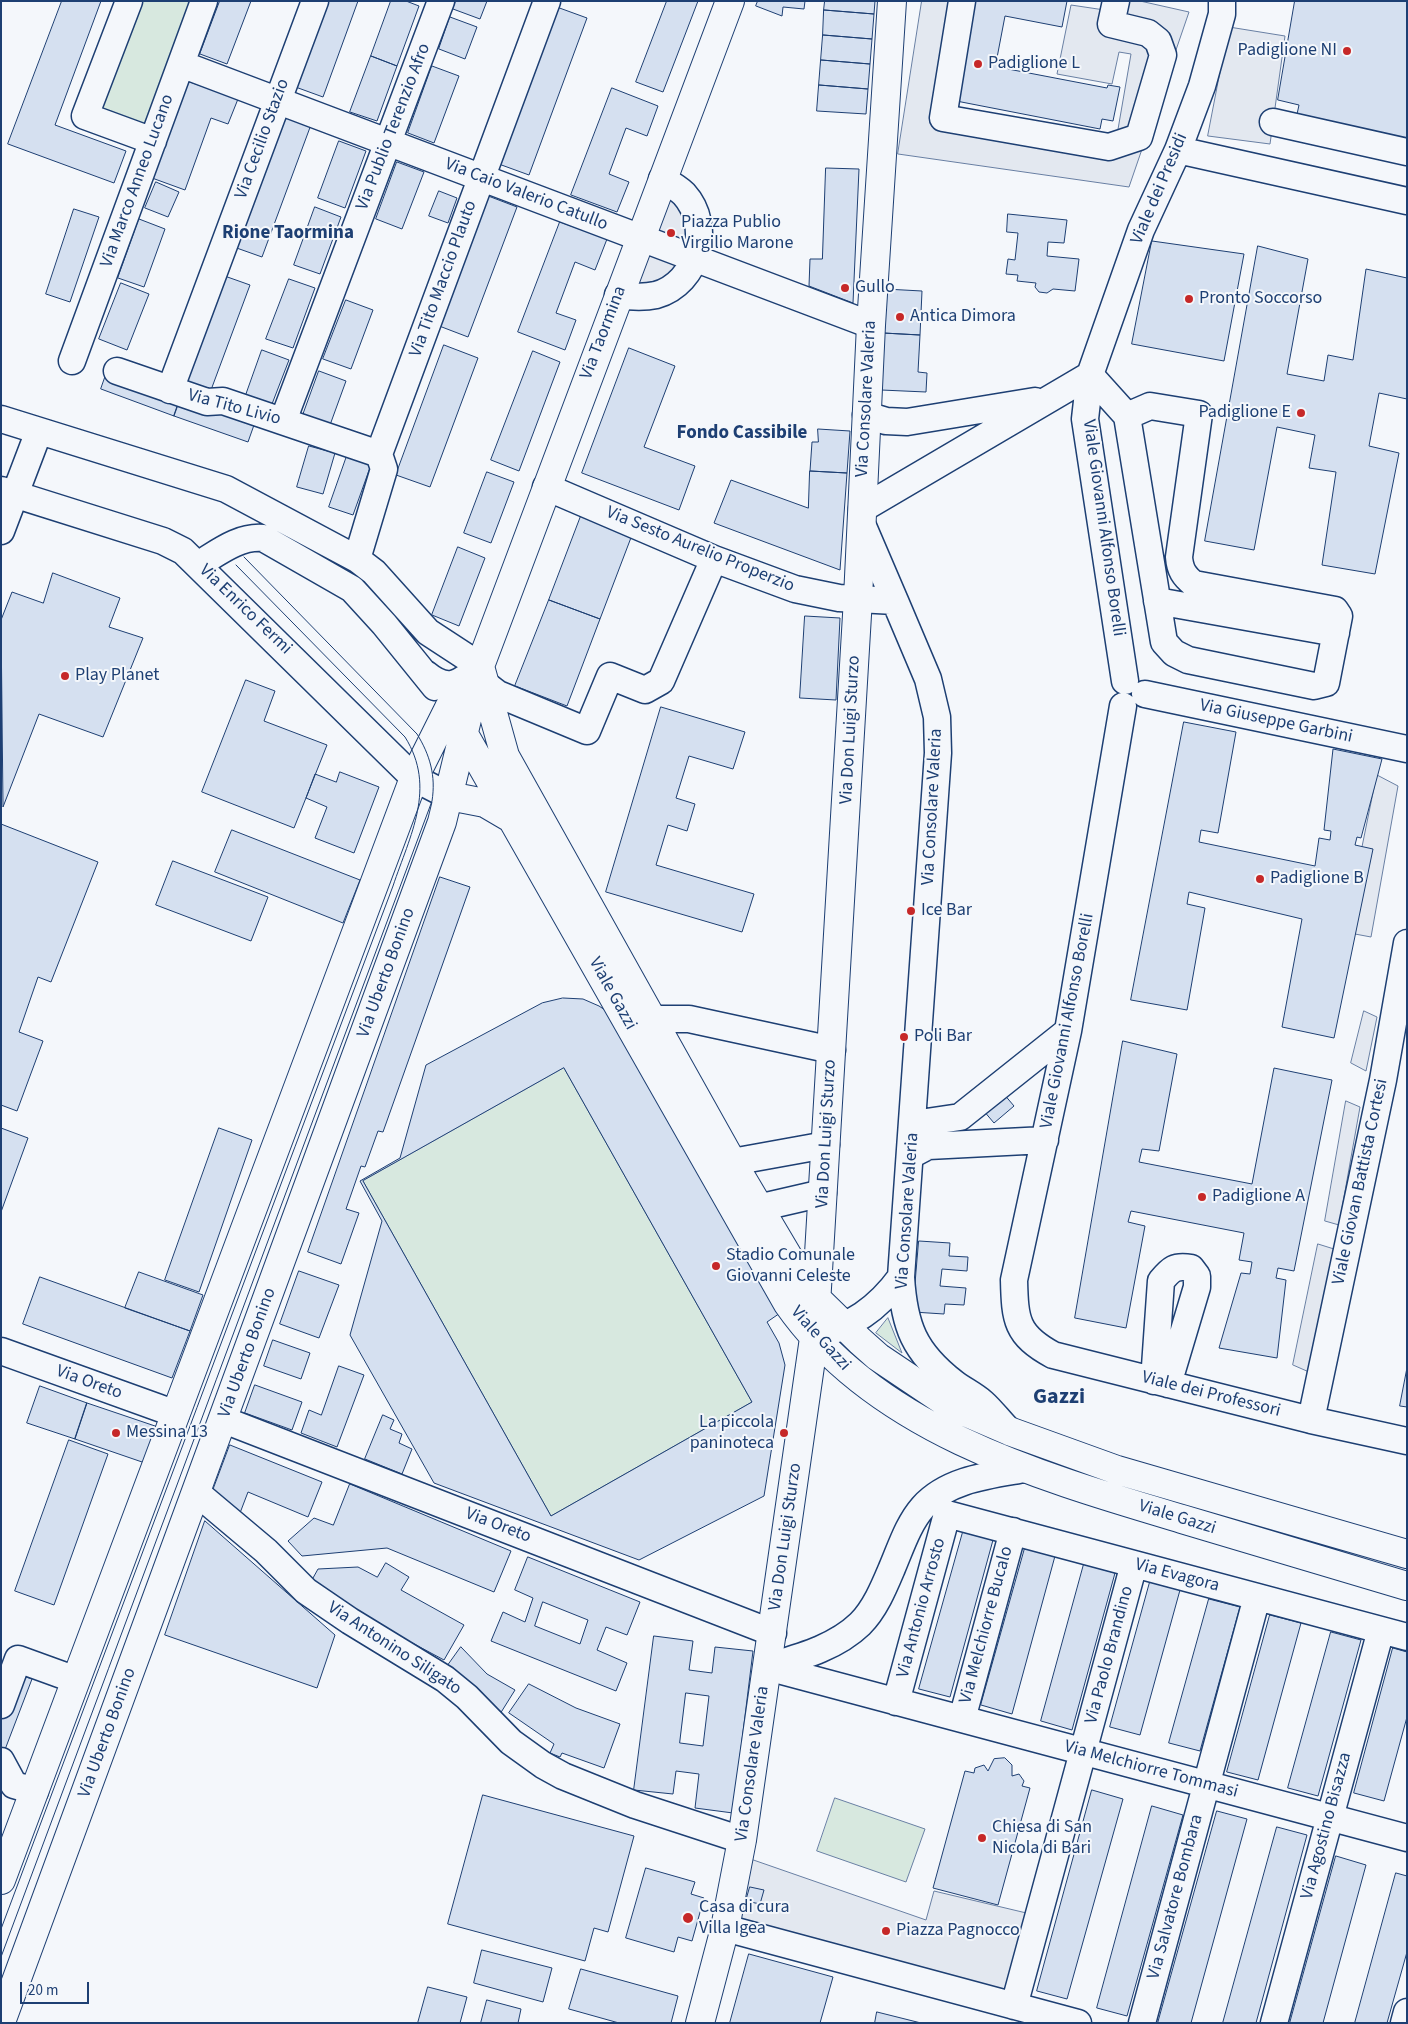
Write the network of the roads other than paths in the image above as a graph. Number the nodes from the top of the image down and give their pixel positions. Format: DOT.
graph roads {
  1 [pos="129,1"];
  2 [pos="204,1"];
  3 [pos="315,1"];
  4 [pos="441,1"];
  5 [pos="547,1"];
  6 [pos="730,1"];
  7 [pos="892,1"];
  8 [pos="962,1"];
  9 [pos="1116,1"];
  10 [pos="1222,1"];
  11 [pos="181,64"];
  12 [pos="278,101"];
  13 [pos="1273,122"];
  14 [pos="153,141"];
  15 [pos="388,143"];
  16 [pos="1178,150"];
  17 [pos="1407,152"];
  18 [pos="482,178"];
  19 [pos="662,178"];
  20 [pos="1406,197"];
  21 [pos="640,239"];
  22 [pos="695,259"];
  23 [pos="618,295"];
  24 [pos="870,325"];
  25 [pos="72,361"];
  26 [pos="117,372"];
  27 [pos="1090,375"];
  28 [pos="170,390"];
  29 [pos="1050,399"];
  30 [pos="866,415"];
  31 [pos="1127,416"];
  32 [pos="1,419"];
  33 [pos="283,421"];
  34 [pos="39,431"];
  35 [pos="379,454"];
  36 [pos="546,487"];
  37 [pos="8,492"];
  38 [pos="862,516"];
  39 [pos="1145,529"];
  40 [pos="1,531"];
  41 [pos="1181,543"];
  42 [pos="357,559"];
  43 [pos="714,559"];
  44 [pos="199,564"];
  45 [pos="858,598"];
  46 [pos="895,601"];
  47 [pos="1157,601"];
  48 [pos="1336,633"];
  49 [pos="426,674"];
  50 [pos="482,675"];
  51 [pos="1131,694"];
  52 [pos="449,708"];
  53 [pos="464,731"];
  54 [pos="433,739"];
  55 [pos="1407,749"];
  56 [pos="505,756"];
  57 [pos="414,778"];
  58 [pos="449,796"];
  59 [pos="514,820"];
  60 [pos="1407,943"];
  61 [pos="652,1019"];
  62 [pos="1068,1032"];
  63 [pos="832,1050"];
  64 [pos="913,1124"];
  65 [pos="1045,1140"];
  66 [pos="826,1145"];
  67 [pos="911,1155"];
  68 [pos="732,1162"];
  69 [pos="824,1194"];
  70 [pos="758,1208"];
  71 [pos="901,1277"];
  72 [pos="817,1299"];
  73 [pos="846,1327"];
  74 [pos="1023,1333"];
  75 [pos="814,1338"];
  76 [pos="1,1351"];
  77 [pos="176,1414"];
  78 [pos="224,1420"];
  79 [pos="1312,1420"];
  80 [pos="1009,1431"];
  81 [pos="1407,1441"];
  82 [pos="1025,1469"];
  83 [pos="196,1493"];
  84 [pos="947,1514"];
  85 [pos="1013,1532"];
  86 [pos="1407,1554"];
  87 [pos="1134,1564"];
  88 [pos="1407,1586"];
  89 [pos="1257,1597"];
  90 [pos="1380,1630"];
  91 [pos="773,1633"];
  92 [pos="1407,1637"];
  93 [pos="767,1667"];
  94 [pos="76,1680"];
  95 [pos="896,1702"];
  96 [pos="1,1705"];
  97 [pos="962,1719"];
  98 [pos="1083,1752"];
  99 [pos="1,1761"];
  100 [pos="1206,1785"];
  101 [pos="35,1791"];
  102 [pos="1329,1818"];
  103 [pos="1407,1838"];
  104 [pos="742,1840"];
  105 [pos="1,1880"];
  106 [pos="725,1928"];
  107 [pos="1014,2006"];
  108 [pos="1407,2012"];
  109 [pos="1,2022"];
  110 [pos="700,2023"];
  111 [pos="1078,2023"];
  112 [pos="1142,2023"];
  113 [pos="1274,2023"];
  114 [pos="1404,2023"];
  1 -- 14 [label="street"];
  2 -- 11 [label="street, Via Marco Anneo Lucano"];
  3 -- 12 [label="street, Via Cecilio Stazio"];
  4 -- 15 [label="street, Via Publio Terenzio Afro"];
  5 -- 18 [label="street, Via Tito Maccio Plauto"];
  6 -- 19 [label="main road, Via Taormina"];
  7 -- 24 [label="main road, Via Consolare Valeria"];
  8 -- 9 [label="street"];
  10 -- 16 [label="street, Viale dei Presidi"];
  11 -- 12 [label="street, Via Caio Valerio Catullo"];
  11 -- 14 [label="street, Via Marco Anneo Lucano"];
  12 -- 15 [label="street, Via Caio Valerio Catullo"];
  12 -- 28 [label="street, Via Cecilio Stazio"];
  13 -- 17 [label="street"];
  14 -- 25 [label="street, Via Marco Anneo Lucano"];
  15 -- 18 [label="street, Via Caio Valerio Catullo"];
  15 -- 33 [label="street, Via Publio Terenzio Afro"];
  16 -- 20 [label="street"];
  16 -- 27 [label="street, Viale dei Presidi"];
  18 -- 21 [label="street, Via Caio Valerio Catullo"];
  18 -- 35 [label="street, Via Tito Maccio Plauto"];
  19 -- 21 [label="main road, Via Taormina"];
  19 -- 22 [label="street"];
  21 -- 22 [label="street, Via Caio Valerio Catullo"];
  21 -- 23 [label="main road, Via Taormina"];
  22 -- 23 [label="street"];
  22 -- 24 [label="street, Via Caio Valerio Catullo"];
  23 -- 36 [label="main road, Via Taormina"];
  24 -- 30 [label="main road, Via Consolare Valeria"];
  26 -- 28 [label="street, Via Tito Livio"];
  27 -- 29 [label="street"];
  27 -- 31 [label="street"];
  27 -- 51 [label="street, Viale Giovanni Alfonso Borelli"];
  28 -- 33 [label="street, Via Tito Livio"];
  29 -- 30 [label="street"];
  29 -- 38 [label="street"];
  30 -- 38 [label="main road, Via Consolare Valeria"];
  31 -- 39 [label="street"];
  31 -- 41 [label="street"];
  32 -- 34 [label="street"];
  33 -- 35 [label="street, Via Tito Livio"];
  34 -- 37 [label="street"];
  34 -- 42 [label="street"];
  35 -- 42 [label="street, Via Tito Maccio Plauto"];
  36 -- 43 [label="street, Via Sesto Aurelio Properzio"];
  36 -- 50 [label="main road, Via Taormina"];
  37 -- 40 [label="street"];
  37 -- 44 [label="street, Via Enrico Fermi"];
  38 -- 45 [label="main road, Via Consolare Valeria"];
  38 -- 46 [label="street, Via Consolare Valeria"];
  39 -- 41 [label="street"];
  39 -- 47 [label="street"];
  41 -- 48 [label="street"];
  42 -- 50 [label="street"];
  43 -- 45 [label="street, Via Sesto Aurelio Properzio"];
  43 -- 50 [label="street"];
  44 -- 49 [label="street"];
  44 -- 57 [label="street, Via Enrico Fermi"];
  45 -- 46 [label="street"];
  45 -- 63 [label="main road, Via Don Luigi Sturzo"];
  46 -- 64 [label="street, Via Consolare Valeria"];
  47 -- 48 [label="street"];
  47 -- 48 [label="street"];
  49 -- 50 [label="street"];
  49 -- 52 [label="street"];
  50 -- 52 [label="main road"];
  50 -- 53 [label="main road, Via Uberto Bonino"];
  50 -- 56 [label="main road"];
  51 -- 55 [label="street, Via Giuseppe Garbini"];
  51 -- 62 [label="street, Viale Giovanni Alfonso Borelli"];
  52 -- 53 [label="main road, Viale Gazzi"];
  52 -- 54 [label="main road"];
  53 -- 54 [label="main road"];
  53 -- 56 [label="main road"];
  53 -- 58 [label="main road, Via Uberto Bonino"];
  53 -- 59 [label="main road, Viale Gazzi"];
  54 -- 57 [label="main road"];
  56 -- 61 [label="main road, Viale Gazzi"];
  57 -- 58 [label="street, Via Enrico Fermi"];
  57 -- 77 [label="main road"];
  58 -- 59 [label="main road"];
  58 -- 78 [label="main road, Via Uberto Bonino"];
  59 -- 75 [label="main road, Viale Gazzi"];
  60 -- 79 [label="street, Viale Giovan Battista Cortesi"];
  61 -- 63 [label="street"];
  61 -- 68 [label="main road, Viale Gazzi"];
  62 -- 64 [label="street"];
  62 -- 65 [label="street, Viale Giovanni Alfonso Borelli"];
  63 -- 66 [label="main road, Via Don Luigi Sturzo"];
  64 -- 67 [label="street, Via Consolare Valeria"];
  65 -- 67 [label="street"];
  65 -- 74 [label="street, Viale Giovanni Alfonso Borelli"];
  66 -- 68 [label="street"];
  66 -- 69 [label="main road, Via Don Luigi Sturzo"];
  67 -- 71 [label="street, Via Consolare Valeria"];
  68 -- 70 [label="main road, Viale Gazzi"];
  69 -- 70 [label="street"];
  69 -- 72 [label="main road, Via Don Luigi Sturzo"];
  70 -- 72 [label="main road, Viale Gazzi"];
  71 -- 73 [label="street"];
  71 -- 80 [label="street, Via Consolare Valeria"];
  72 -- 73 [label="main road, Viale Gazzi"];
  72 -- 75 [label="main road, Via Don Luigi Sturzo"];
  73 -- 75 [label="street"];
  73 -- 80 [label="main road, Viale Gazzi"];
  74 -- 79 [label="street, Viale dei Professori"];
  75 -- 82 [label="main road, Viale Gazzi"];
  75 -- 91 [label="main road, Via Don Luigi Sturzo"];
  76 -- 77 [label="street, Via Oreto"];
  77 -- 94 [label="main road"];
  78 -- 83 [label="main road, Via Uberto Bonino"];
  78 -- 91 [label="street, Via Oreto"];
  79 -- 81 [label="street, Viale dei Professori"];
  80 -- 86 [label="main road, Viale Gazzi"];
  82 -- 88 [label="main road, Viale Gazzi"];
  82 -- 93 [label="street, Via Consolare Valeria"];
  83 -- 104 [label="street, Via Antonino Siligato"];
  83 -- 109 [label="main road, Via Uberto Bonino"];
  84 -- 85 [label="street, Via Evagora"];
  84 -- 95 [label="street, Via Antonio Arrosto"];
  85 -- 87 [label="street, Via Evagora"];
  85 -- 97 [label="street, Via Melchiorre Bucalo"];
  87 -- 89 [label="street, Via Evagora"];
  87 -- 98 [label="street, Via Paolo Brandino"];
  89 -- 90 [label="street, Via Evagora"];
  89 -- 100 [label="street, Via Salvatore Bombara"];
  90 -- 92 [label="street, Via Evagora"];
  90 -- 102 [label="street, Via Agostino Bisazza"];
  91 -- 93 [label="main road, Via Don Luigi Sturzo"];
  93 -- 95 [label="street, Via Melchiorre Tommasi"];
  93 -- 104 [label="main road, Via Consolare Valeria"];
  94 -- 96 [label="street"];
  94 -- 101 [label="main road"];
  95 -- 97 [label="street, Via Melchiorre Tommasi"];
  97 -- 98 [label="street, Via Melchiorre Tommasi"];
  98 -- 100 [label="street, Via Melchiorre Tommasi"];
  98 -- 107 [label="street, Via Paolo Brandino"];
  99 -- 101 [label="street"];
  100 -- 102 [label="street, Via Melchiorre Tommasi"];
  100 -- 112 [label="street, Via Salvatore Bombara"];
  101 -- 105 [label="main road"];
  102 -- 103 [label="street, Via Melchiorre Tommasi"];
  102 -- 113 [label="street, Via Agostino Bisazza"];
  104 -- 106 [label="main road, Via Consolare Valeria"];
  106 -- 107 [label="street"];
  106 -- 110 [label="main road, Via Consolare Valeria"];
  107 -- 111 [label="street"];
  108 -- 114 [label="street"];
}
